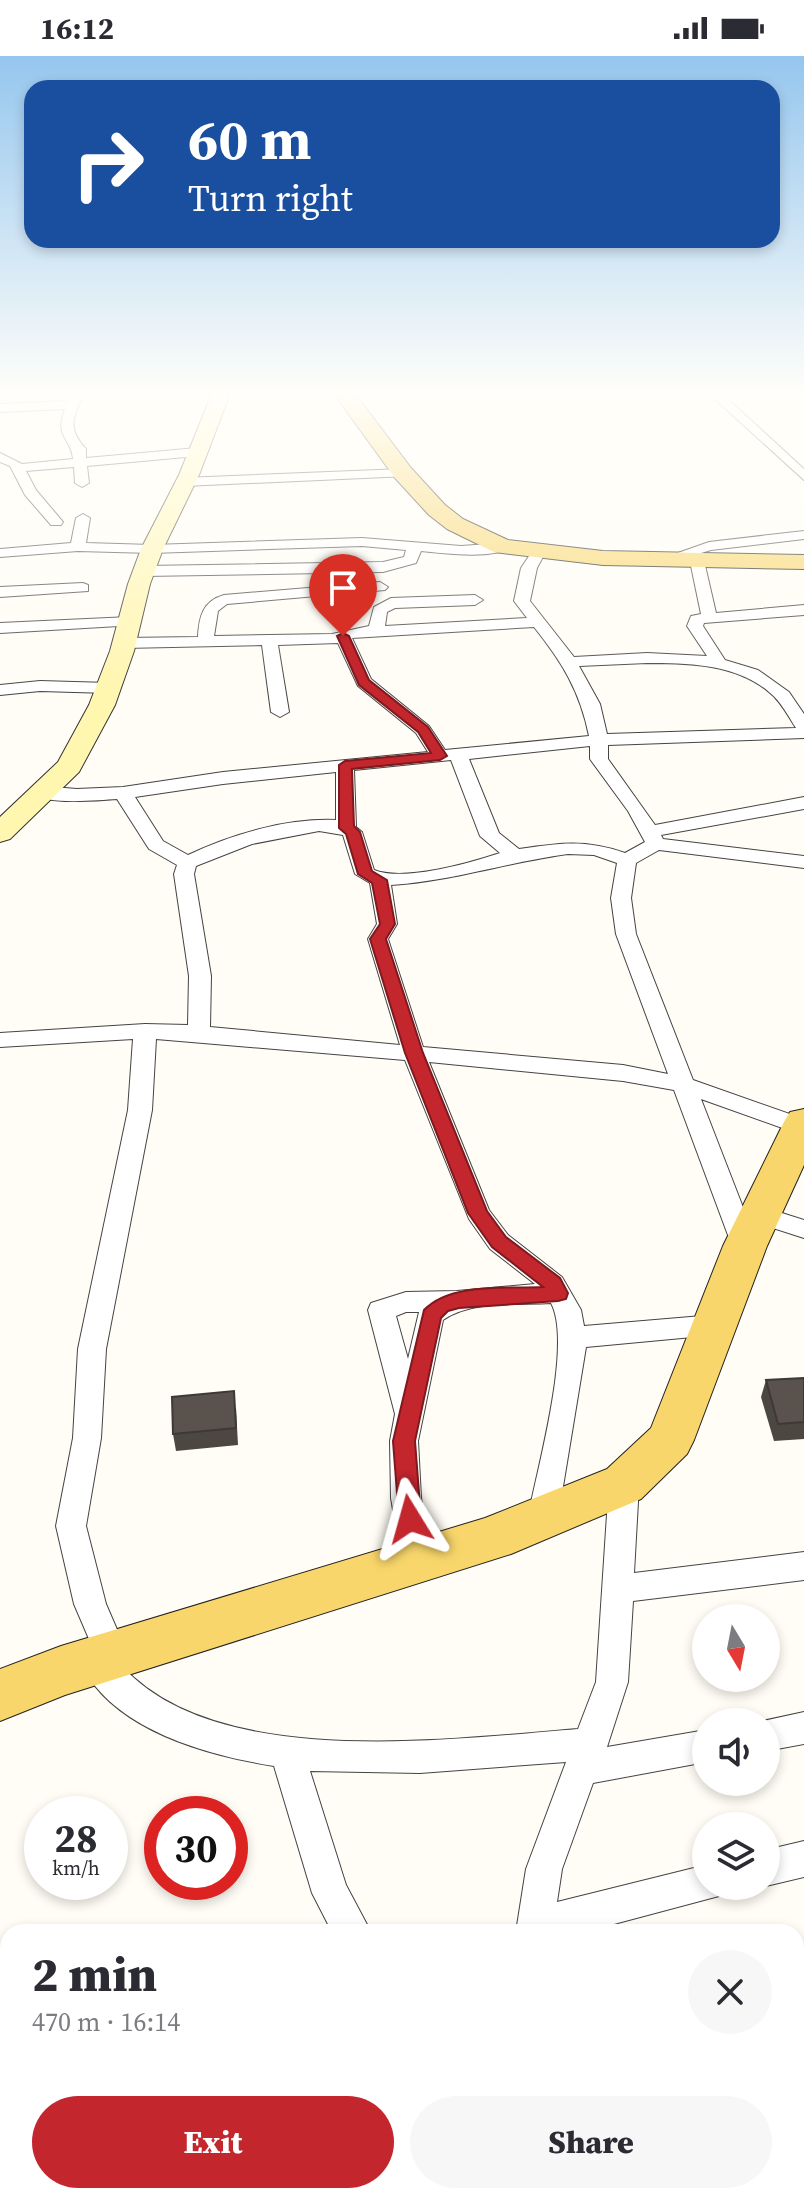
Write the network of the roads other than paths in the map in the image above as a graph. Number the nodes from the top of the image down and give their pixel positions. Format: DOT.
graph roads {
  1 [pos="30,491"];
  2 [pos="180,491"];
  3 [pos="420,491"];
  4 [pos="83,518"];
  5 [pos="56,522"];
  6 [pos="804,535"];
  7 [pos="415,545"];
  8 [pos="78,547"];
  9 [pos="503,547"];
  10 [pos="0,553"];
  11 [pos="538,553"];
  12 [pos="148,560"];
  13 [pos="665,560"];
  14 [pos="697,561"];
  15 [pos="804,562"];
  16 [pos="400,575"];
  17 [pos="380,587"];
  18 [pos="83,588"];
  19 [pos="0,592"];
  20 [pos="475,600"];
  21 [pos="391,603"];
  22 [pos="804,610"];
  23 [pos="709,616"];
  24 [pos="537,622"];
  25 [pos="0,628"];
  26 [pos="376,631"];
  27 [pos="127,633"];
  28 [pos="343,636"];
  29 [pos="269,640"];
  30 [pos="206,642"];
  31 [pos="568,662"];
  32 [pos="720,664"];
  33 [pos="109,688"];
  34 [pos="0,690"];
  35 [pos="804,695"];
  36 [pos="782,696"];
  37 [pos="280,712"];
  38 [pos="804,727"];
  39 [pos="804,733"];
  40 [pos="599,740"];
  41 [pos="449,755"];
  42 [pos="345,765"];
  43 [pos="40,792"];
  44 [pos="123,793"];
  45 [pos="804,803"];
  46 [pos="346,828"];
  47 [pos="1,832"];
  48 [pos="653,837"];
  49 [pos="515,855"];
  50 [pos="627,860"];
  51 [pos="804,862"];
  52 [pos="187,863"];
  53 [pos="380,880"];
  54 [pos="145,1031"];
  55 [pos="199,1033"];
  56 [pos="0,1040"];
  57 [pos="414,1053"];
  58 [pos="682,1084"];
  59 [pos="803,1125"];
  60 [pos="770,1230"];
  61 [pos="558,1293"];
  62 [pos="459,1300"];
  63 [pos="714,1325"];
  64 [pos="573,1338"];
  65 [pos="408,1416"];
  66 [pos="624,1484"];
  67 [pos="543,1517"];
  68 [pos="417,1562"];
  69 [pos="804,1566"];
  70 [pos="618,1589"];
  71 [pos="103,1658"];
  72 [pos="0,1695"];
  73 [pos="804,1728"];
  74 [pos="780,1732"];
  75 [pos="692,1747"];
  76 [pos="287,1752"];
  77 [pos="587,1756"];
  78 [pos="804,1859"];
  79 [pos="780,1865"];
  80 [pos="692,1887"];
  81 [pos="348,1924"];
  82 [pos="536,1924"];
  83 [pos="554,1924"];
  1 -- 5 [label="street"];
  2 -- 12 [label="street"];
  3 -- 9 [label="main road"];
  4 -- 8 [label="street"];
  6 -- 13 [label="street"];
  7 -- 9 [label="street"];
  7 -- 12 [label="street"];
  7 -- 16 [label="street"];
  8 -- 10 [label="street"];
  8 -- 12 [label="street"];
  9 -- 11 [label="main road"];
  11 -- 13 [label="main road"];
  11 -- 24 [label="street"];
  12 -- 16 [label="street"];
  12 -- 27 [label="street"];
  13 -- 14 [label="main road"];
  14 -- 15 [label="main road"];
  14 -- 23 [label="street"];
  16 -- 21 [label="street"];
  17 -- 30 [label="street"];
  18 -- 19 [label="street"];
  20 -- 21 [label="street"];
  21 -- 26 [label="street"];
  22 -- 23 [label="street"];
  23 -- 32 [label="street"];
  24 -- 26 [label="street"];
  24 -- 31 [label="street"];
  25 -- 27 [label="street"];
  26 -- 28 [label="street"];
  27 -- 30 [label="street"];
  27 -- 33 [label="street"];
  28 -- 29 [label="street"];
  28 -- 41 [label="street"];
  29 -- 30 [label="street"];
  29 -- 37 [label="street"];
  31 -- 32 [label="street"];
  31 -- 40 [label="street"];
  32 -- 36 [label="street"];
  33 -- 34 [label="street"];
  33 -- 43 [label="street"];
  35 -- 36 [label="street"];
  36 -- 38 [label="street"];
  39 -- 40 [label="street"];
  40 -- 41 [label="street"];
  40 -- 48 [label="street"];
  41 -- 42 [label="street"];
  41 -- 49 [label="street"];
  42 -- 44 [label="street"];
  42 -- 46 [label="street"];
  43 -- 44 [label="street"];
  43 -- 47 [label="street"];
  44 -- 52 [label="street"];
  45 -- 48 [label="street"];
  46 -- 52 [label="street"];
  46 -- 53 [label="street"];
  48 -- 50 [label="street"];
  48 -- 51 [label="street"];
  49 -- 50 [label="street"];
  49 -- 53 [label="street"];
  50 -- 58 [label="street"];
  52 -- 55 [label="street"];
  53 -- 57 [label="street"];
  54 -- 55 [label="street"];
  54 -- 56 [label="street"];
  54 -- 71 [label="street"];
  55 -- 57 [label="street"];
  57 -- 58 [label="street"];
  57 -- 61 [label="street"];
  58 -- 59 [label="street"];
  58 -- 60 [label="street"];
  59 -- 60 [label="main road"];
  60 -- 63 [label="main road"];
  61 -- 62 [label="street"];
  61 -- 64 [label="street"];
  62 -- 65 [label="street"];
  62 -- 65 [label="street"];
  63 -- 64 [label="street"];
  63 -- 66 [label="main road"];
  64 -- 67 [label="street"];
  65 -- 68 [label="street"];
  66 -- 67 [label="main road"];
  66 -- 70 [label="street"];
  67 -- 68 [label="main road"];
  68 -- 71 [label="main road"];
  69 -- 70 [label="street"];
  70 -- 77 [label="street"];
  71 -- 72 [label="main road"];
  71 -- 76 [label="street"];
  73 -- 74 [label="street"];
  75 -- 77 [label="street"];
  76 -- 77 [label="street"];
  76 -- 81 [label="street"];
  77 -- 82 [label="street"];
  78 -- 79 [label="street"];
  80 -- 83 [label="street"];
}
